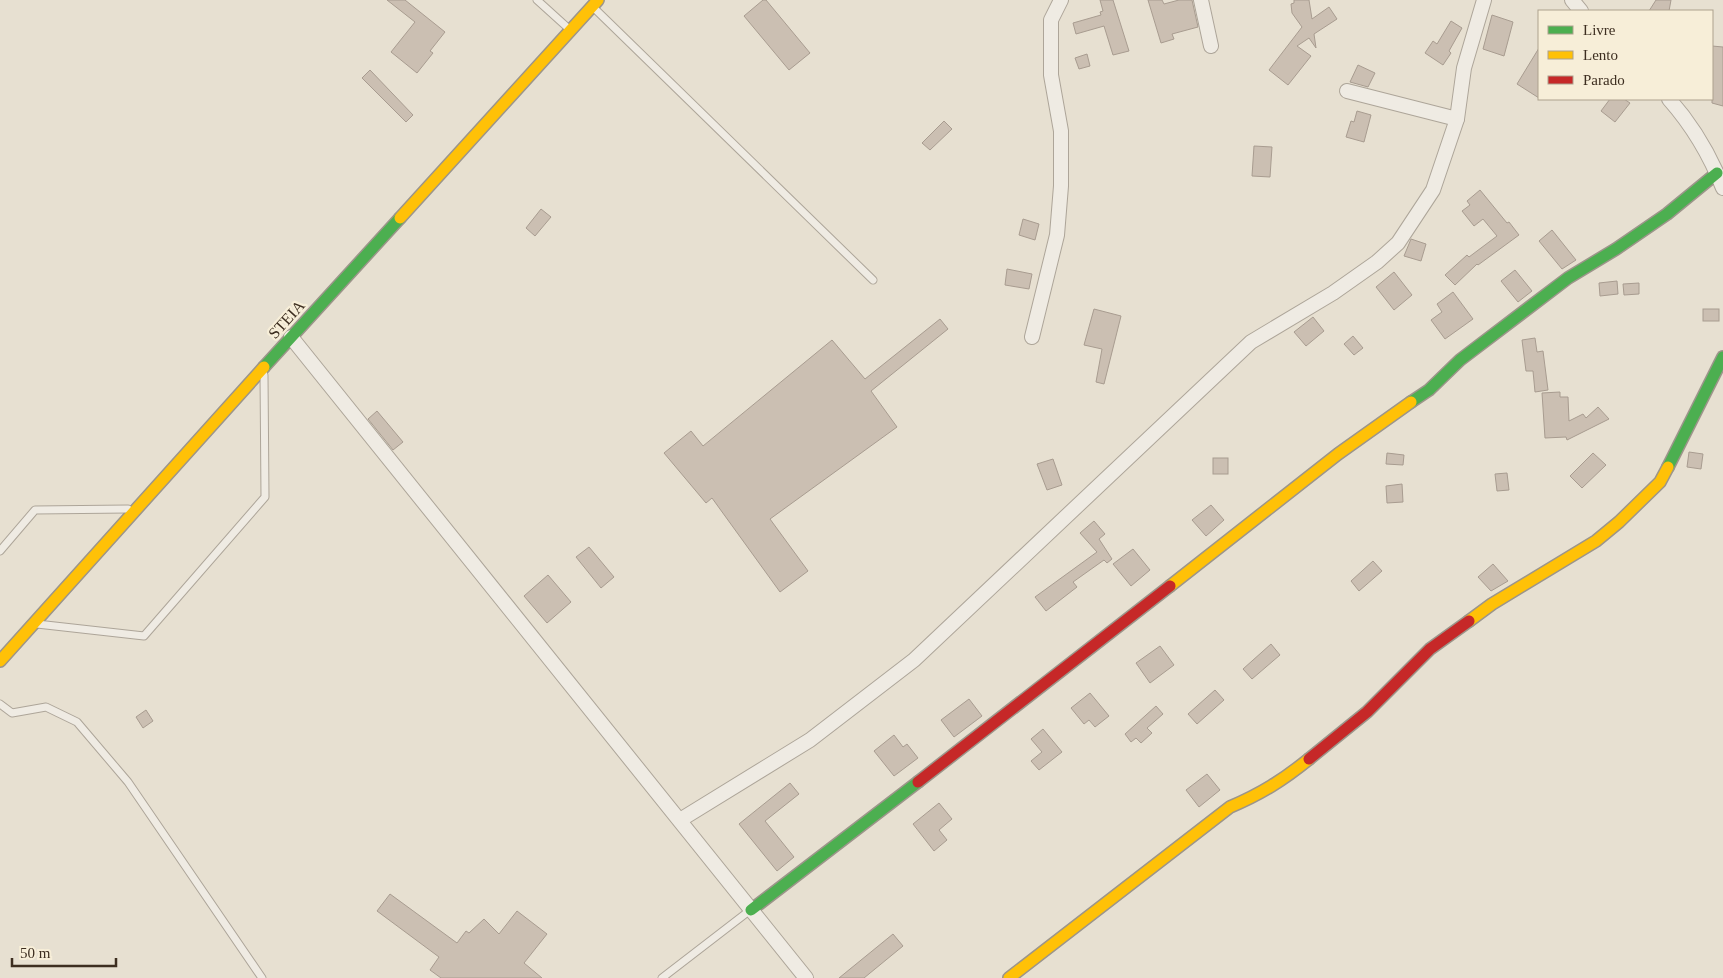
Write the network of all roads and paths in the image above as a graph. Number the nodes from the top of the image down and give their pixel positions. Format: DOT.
graph roads {
  1 [pos="537,0"];
  2 [pos="1061,0"];
  3 [pos="1201,0"];
  4 [pos="1484,0"];
  5 [pos="1572,0"];
  6 [pos="595,3"];
  7 [pos="1580,10"];
  8 [pos="570,30"];
  9 [pos="1211,46"];
  10 [pos="1347,91"];
  11 [pos="1669,100"];
  12 [pos="1456,119"];
  13 [pos="1717,173"];
  14 [pos="1723,188"];
  15 [pos="873,280"];
  16 [pos="291,337"];
  17 [pos="1032,337"];
  18 [pos="1722,362"];
  19 [pos="264,368"];
  20 [pos="135,509"];
  21 [pos="0,551"];
  22 [pos="34,624"];
  23 [pos="0,660"];
  24 [pos="0,704"];
  25 [pos="680,820"];
  26 [pos="751,910"];
  27 [pos="262,978"];
  28 [pos="662,978"];
  29 [pos="806,978"];
  30 [pos="1009,978"];
  1 -- 8 [label="lane"];
  2 -- 17 [label="street"];
  3 -- 9 [label="street"];
  4 -- 12 [label="street"];
  5 -- 7 [label="street"];
  6 -- 8 [label="street, STEIA"];
  6 -- 15 [label="lane"];
  8 -- 16 [label="street, STEIA"];
  10 -- 12 [label="street"];
  11 -- 13 [label="street"];
  12 -- 25 [label="street"];
  13 -- 14 [label="street"];
  13 -- 26 [label="street"];
  16 -- 19 [label="street, STEIA"];
  16 -- 25 [label="street"];
  18 -- 30 [label="street"];
  19 -- 20 [label="street, STEIA"];
  19 -- 22 [label="lane"];
  20 -- 21 [label="lane"];
  20 -- 22 [label="street, STEIA"];
  22 -- 23 [label="street, STEIA"];
  24 -- 27 [label="lane"];
  25 -- 26 [label="street"];
  26 -- 28 [label="lane"];
  26 -- 29 [label="street"];
}
